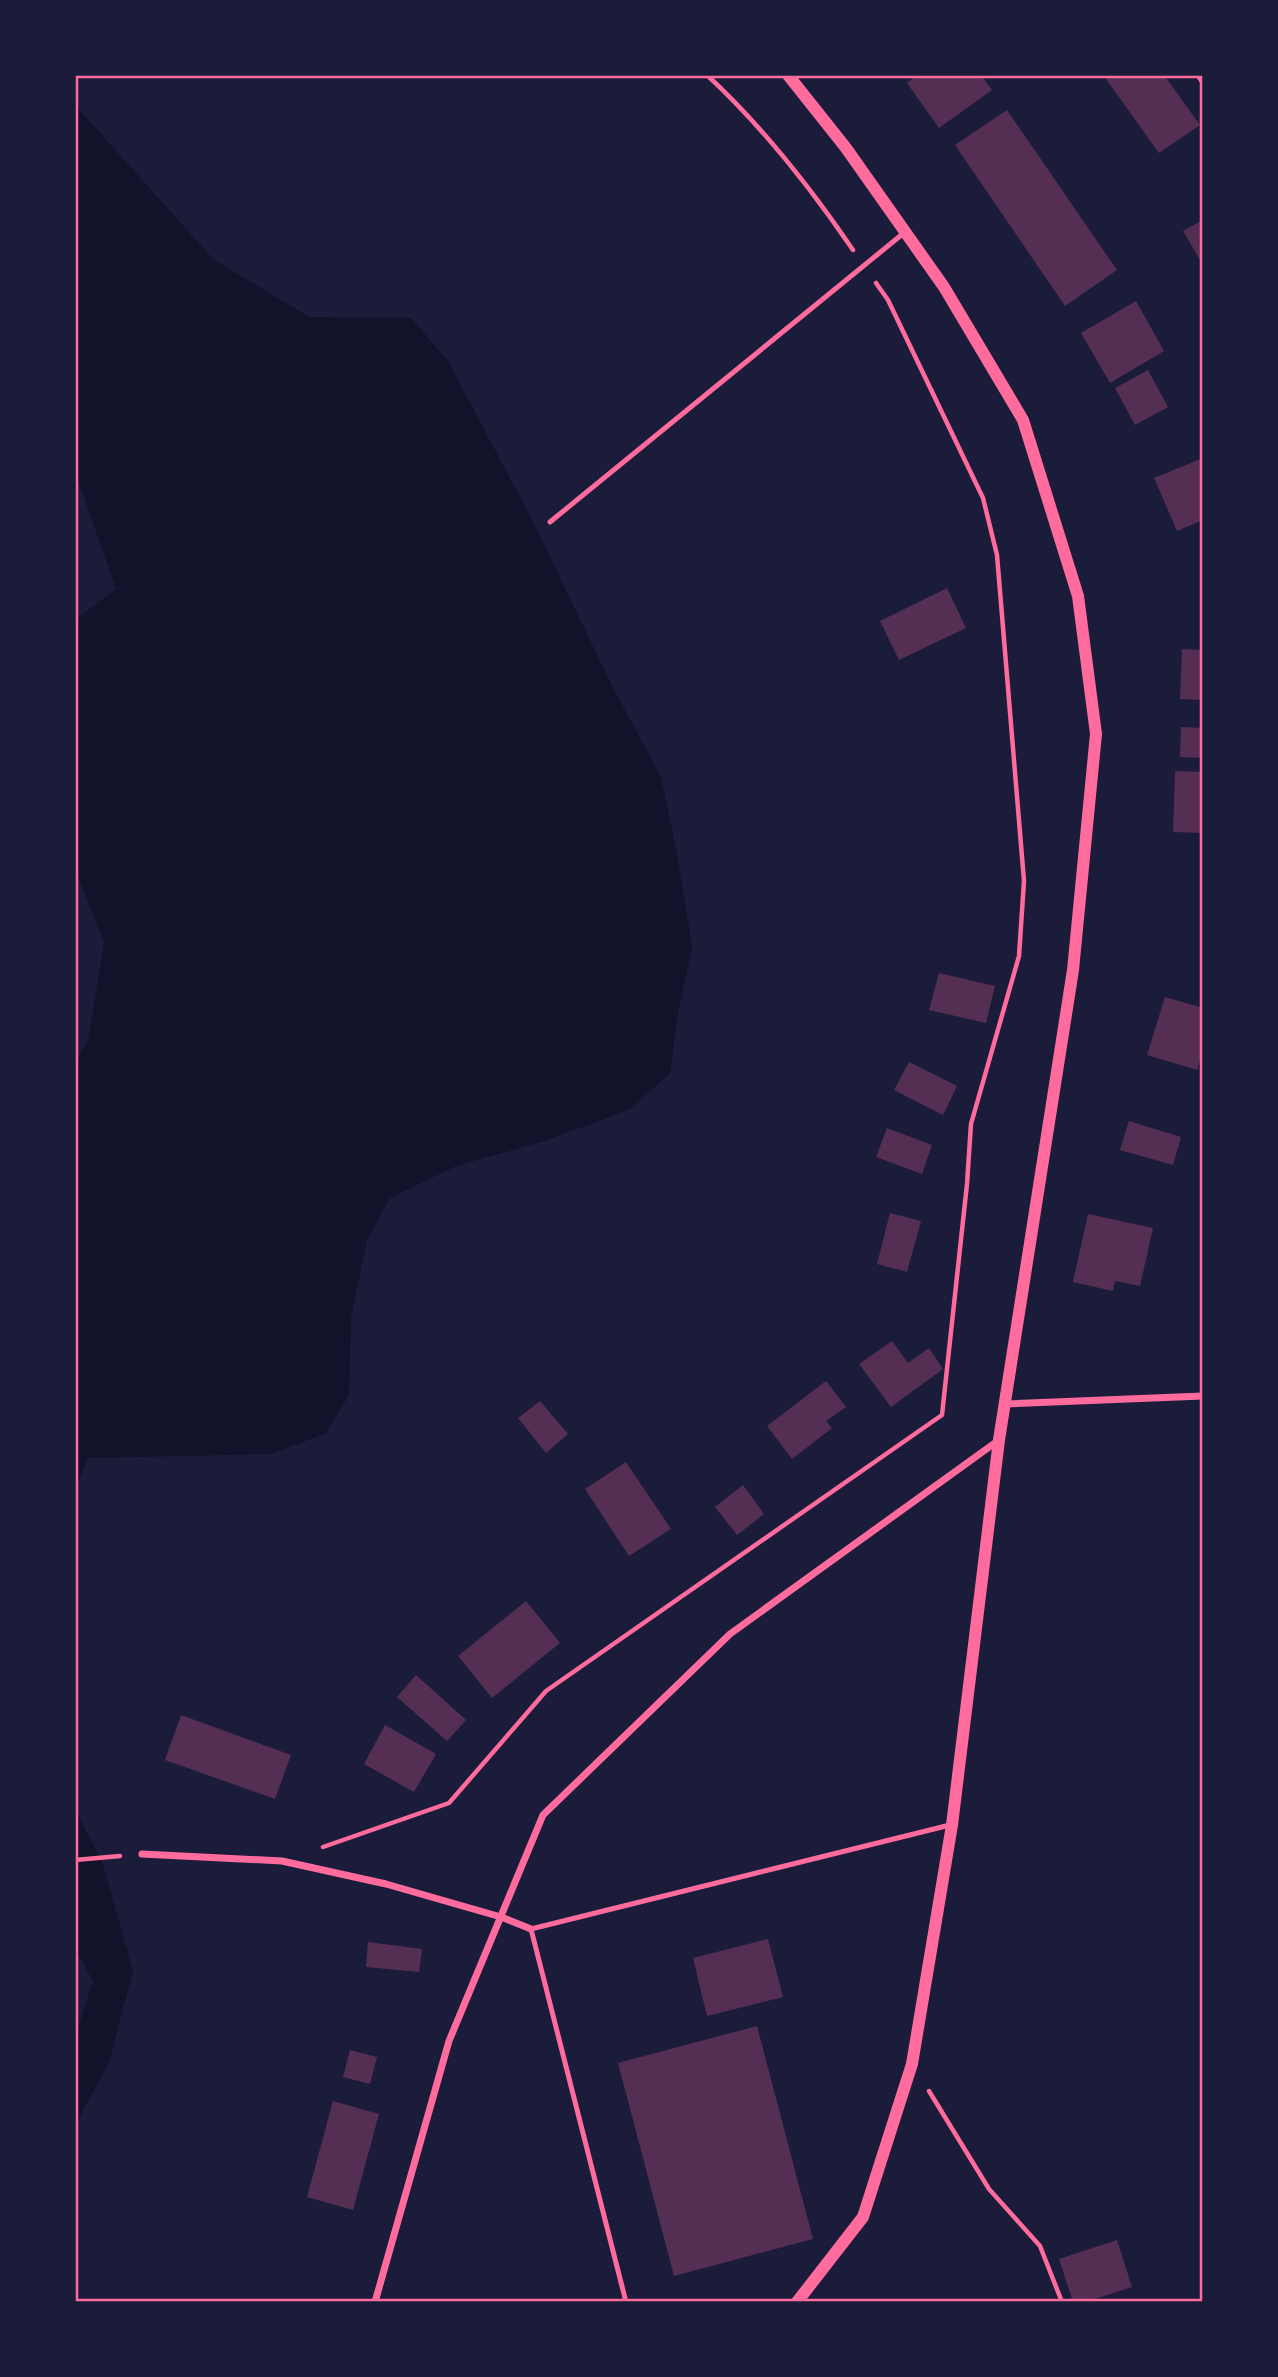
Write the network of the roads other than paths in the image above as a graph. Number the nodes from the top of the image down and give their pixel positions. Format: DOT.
graph roads {
  1 [pos="788,75"];
  2 [pos="1199,75"];
  3 [pos="1203,81"];
  4 [pos="905,232"];
  5 [pos="550,522"];
  6 [pos="1203,1396"];
  7 [pos="1005,1404"];
  8 [pos="999,1440"];
  9 [pos="952,1825"];
  10 [pos="142,1854"];
  11 [pos="501,1917"];
  12 [pos="531,1929"];
  13 [pos="375,2302"];
  14 [pos="626,2302"];
  15 [pos="797,2302"];
  1 -- 4 [label="street"];
  2 -- 3 [label="street"];
  4 -- 5 [label="lane"];
  4 -- 7 [label="street"];
  6 -- 7 [label="street"];
  7 -- 8 [label="street"];
  8 -- 9 [label="street"];
  8 -- 11 [label="street"];
  9 -- 12 [label="lane"];
  9 -- 15 [label="street"];
  10 -- 11 [label="street"];
  11 -- 12 [label="street"];
  11 -- 13 [label="street"];
  12 -- 14 [label="lane"];
}
